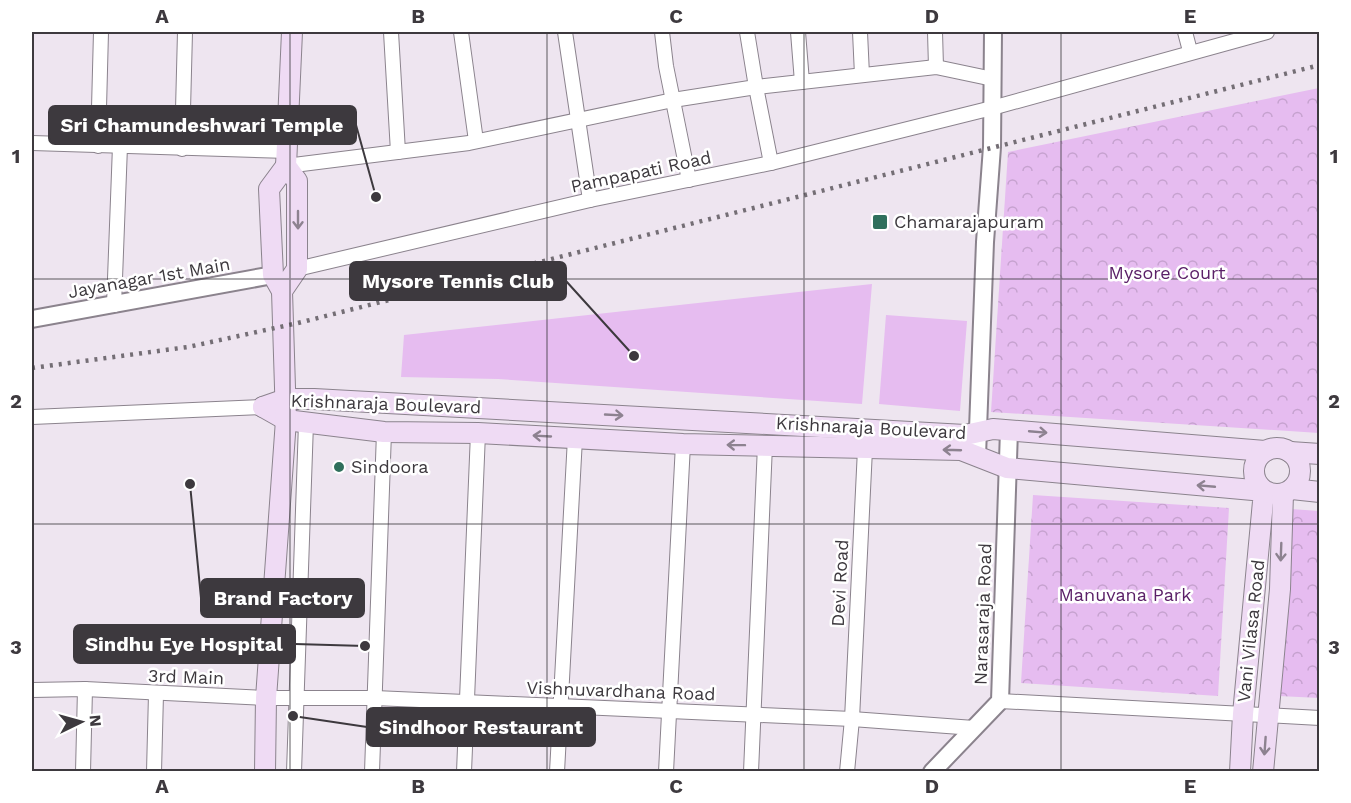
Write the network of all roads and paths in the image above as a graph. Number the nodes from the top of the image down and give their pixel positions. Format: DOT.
graph roads {
  1 [pos="101,32"];
  2 [pos="185,32"];
  3 [pos="292,32"];
  4 [pos="391,32"];
  5 [pos="461,32"];
  6 [pos="565,32"];
  7 [pos="663,32"];
  8 [pos="747,32"];
  9 [pos="798,32"];
  10 [pos="860,32"];
  11 [pos="936,32"];
  12 [pos="993,32"];
  13 [pos="1185,32"];
  14 [pos="1267,32"];
  15 [pos="1190,51"];
  16 [pos="936,67"];
  17 [pos="862,75"];
  18 [pos="993,79"];
  19 [pos="802,82"];
  20 [pos="756,87"];
  21 [pos="673,100"];
  22 [pos="992,108"];
  23 [pos="579,120"];
  24 [pos="476,141"];
  25 [pos="32,143"];
  26 [pos="98,146"];
  27 [pos="120,146"];
  28 [pos="182,149"];
  29 [pos="398,152"];
  30 [pos="287,158"];
  31 [pos="771,163"];
  32 [pos="689,180"];
  33 [pos="590,200"];
  34 [pos="297,269"];
  35 [pos="277,283"];
  36 [pos="114,305"];
  37 [pos="32,319"];
  38 [pos="286,399"];
  39 [pos="263,407"];
  40 [pos="32,417"];
  41 [pos="286,420"];
  42 [pos="306,423"];
  43 [pos="1009,430"];
  44 [pos="384,432"];
  45 [pos="478,433"];
  46 [pos="977,433"];
  47 [pos="575,438"];
  48 [pos="683,444"];
  49 [pos="765,445"];
  50 [pos="865,449"];
  51 [pos="1265,451"];
  52 [pos="1290,452"];
  53 [pos="1320,454"];
  54 [pos="977,456"];
  55 [pos="1007,468"];
  56 [pos="1280,491"];
  57 [pos="1320,492"];
  58 [pos="86,689"];
  59 [pos="32,690"];
  60 [pos="156,694"];
  61 [pos="266,698"];
  62 [pos="296,698"];
  63 [pos="375,698"];
  64 [pos="1000,701"];
  65 [pos="467,703"];
  66 [pos="559,706"];
  67 [pos="670,712"];
  68 [pos="1243,714"];
  69 [pos="753,715"];
  70 [pos="1267,716"];
  71 [pos="1320,718"];
  72 [pos="852,719"];
  73 [pos="974,728"];
  74 [pos="83,771"];
  75 [pos="154,771"];
  76 [pos="265,771"];
  77 [pos="294,771"];
  78 [pos="372,771"];
  79 [pos="464,771"];
  80 [pos="556,771"];
  81 [pos="666,771"];
  82 [pos="751,771"];
  83 [pos="847,771"];
  84 [pos="932,771"];
  85 [pos="1240,771"];
  86 [pos="1263,771"];
  1 -- 26 [label="street"];
  2 -- 28 [label="street"];
  3 -- 30 [label="main road"];
  4 -- 29 [label="street"];
  5 -- 24 [label="street"];
  6 -- 23 [label="street"];
  7 -- 21 [label="street"];
  8 -- 20 [label="street"];
  9 -- 19 [label="street"];
  10 -- 17 [label="street"];
  11 -- 16 [label="street"];
  12 -- 18 [label="street"];
  13 -- 15 [label="street"];
  14 -- 15 [label="street, Pampapati Road"];
  15 -- 22 [label="street, Pampapati Road"];
  16 -- 17 [label="street"];
  16 -- 18 [label="street"];
  17 -- 19 [label="street"];
  18 -- 22 [label="street"];
  19 -- 20 [label="street"];
  20 -- 21 [label="street"];
  20 -- 31 [label="street"];
  21 -- 23 [label="street"];
  21 -- 32 [label="street"];
  22 -- 31 [label="street, Pampapati Road"];
  22 -- 46 [label="street"];
  23 -- 24 [label="street"];
  23 -- 33 [label="street"];
  24 -- 29 [label="street"];
  25 -- 26 [label="street"];
  26 -- 27 [label="street"];
  27 -- 28 [label="street"];
  27 -- 36 [label="street"];
  28 -- 30 [label="street"];
  29 -- 30 [label="street"];
  30 -- 34 [label="main road, one-way"];
  30 -- 35 [label="main road"];
  31 -- 32 [label="street, Pampapati Road"];
  32 -- 33 [label="street, Pampapati Road"];
  33 -- 34 [label="street, Pampapati Road"];
  34 -- 35 [label="main road"];
  35 -- 36 [label="street, Jayanagar 1st Main"];
  35 -- 38 [label="main road"];
  36 -- 37 [label="street, Jayanagar 1st Main"];
  38 -- 39 [label="main road, Krishnaraja Boulevard"];
  38 -- 41 [label="main road"];
  38 -- 46 [label="main road, Krishnaraja Boulevard, one-way"];
  39 -- 40 [label="street"];
  39 -- 41 [label="main road, Krishnaraja Boulevard"];
  41 -- 42 [label="main road, Krishnaraja Boulevard"];
  41 -- 61 [label="main road"];
  42 -- 44 [label="main road, Krishnaraja Boulevard"];
  42 -- 62 [label="street"];
  43 -- 46 [label="main road, Krishnaraja Boulevard"];
  43 -- 51 [label="main road, Krishnaraja Boulevard, one-way"];
  43 -- 55 [label="street, Narasaraja Road"];
  44 -- 45 [label="main road, Krishnaraja Boulevard"];
  44 -- 63 [label="street"];
  47 -- 45 [label="main road, Krishnaraja Boulevard, one-way"];
  45 -- 65 [label="street"];
  46 -- 54 [label="street"];
  47 -- 48 [label="main road, Krishnaraja Boulevard"];
  47 -- 66 [label="street"];
  49 -- 48 [label="main road, Krishnaraja Boulevard, one-way"];
  48 -- 67 [label="street"];
  49 -- 50 [label="main road, Krishnaraja Boulevard"];
  49 -- 69 [label="street"];
  54 -- 50 [label="main road, Krishnaraja Boulevard, one-way"];
  50 -- 72 [label="street, Devi Road"];
  51 -- 52 [label="main road"];
  51 -- 56 [label="main road"];
  52 -- 53 [label="main road"];
  52 -- 56 [label="main road"];
  54 -- 55 [label="main road, Krishnaraja Boulevard"];
  56 -- 55 [label="main road, Krishnaraja Boulevard, one-way"];
  55 -- 64 [label="street, Narasaraja Road"];
  56 -- 57 [label="main road, Krishnaraja Boulevard"];
  56 -- 68 [label="main road, Vani Vilasa Road"];
  56 -- 70 [label="main road, Vani Vilasa Road, one-way"];
  58 -- 59 [label="street, 3rd Main"];
  58 -- 60 [label="street, 3rd Main"];
  58 -- 74 [label="street"];
  60 -- 61 [label="street, 3rd Main"];
  60 -- 75 [label="street"];
  61 -- 62 [label="street, Vishnuvardhana Road"];
  61 -- 76 [label="main road"];
  62 -- 63 [label="street, Vishnuvardhana Road"];
  62 -- 77 [label="street"];
  63 -- 65 [label="street, Vishnuvardhana Road"];
  63 -- 78 [label="street"];
  64 -- 68 [label="street"];
  64 -- 73 [label="street, Narasaraja Road"];
  65 -- 66 [label="street, Vishnuvardhana Road"];
  65 -- 79 [label="street"];
  66 -- 67 [label="street, Vishnuvardhana Road"];
  66 -- 80 [label="street"];
  67 -- 69 [label="street, Vishnuvardhana Road"];
  67 -- 81 [label="street"];
  68 -- 70 [label="street"];
  68 -- 85 [label="main road, Vani Vilasa Road"];
  69 -- 72 [label="street, Vishnuvardhana Road"];
  69 -- 82 [label="street"];
  70 -- 71 [label="street"];
  70 -- 86 [label="main road, Vani Vilasa Road, one-way"];
  72 -- 73 [label="street, Vishnuvardhana Road"];
  72 -- 83 [label="street, Devi Road"];
  73 -- 84 [label="street, Narasaraja Road"];
}
